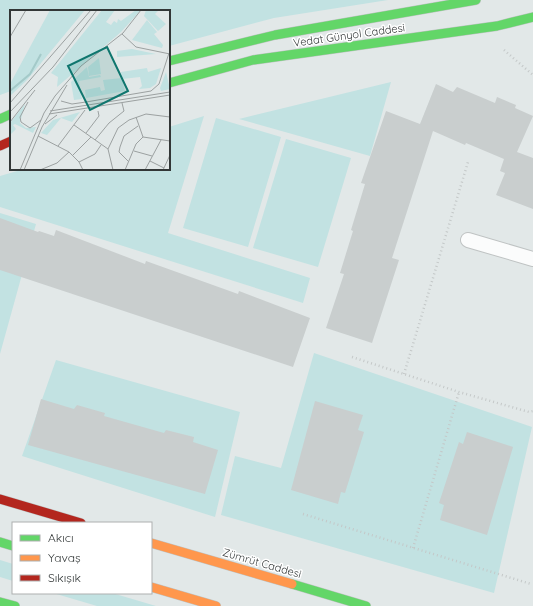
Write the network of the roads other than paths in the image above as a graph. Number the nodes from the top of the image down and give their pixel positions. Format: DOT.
graph roads {
  1 [pos="476,0"];
  2 [pos="533,17"];
  3 [pos="170,61"];
  4 [pos="170,83"];
  5 [pos="10,114"];
  6 [pos="0,119"];
  7 [pos="10,141"];
  8 [pos="0,146"];
  9 [pos="468,240"];
  10 [pos="533,259"];
  11 [pos="0,499"];
  12 [pos="78,522"];
  13 [pos="0,542"];
  14 [pos="152,543"];
  15 [pos="12,546"];
  16 [pos="152,587"];
  17 [pos="2,603"];
  18 [pos="15,606"];
  19 [pos="216,606"];
  20 [pos="366,606"];
  1 -- 3 [label="main road, Vedat Günyol Caddesi"];
  2 -- 4 [label="main road, Vedat Günyol Caddesi"];
  5 -- 6 [label="main road"];
  7 -- 8 [label="main road"];
  9 -- 10 [label="lane"];
  11 -- 12 [label="main road"];
  13 -- 15 [label="main road"];
  14 -- 20 [label="main road, Zümrüt Caddesi"];
  16 -- 19 [label="main road"];
  17 -- 18 [label="main road"];
}
